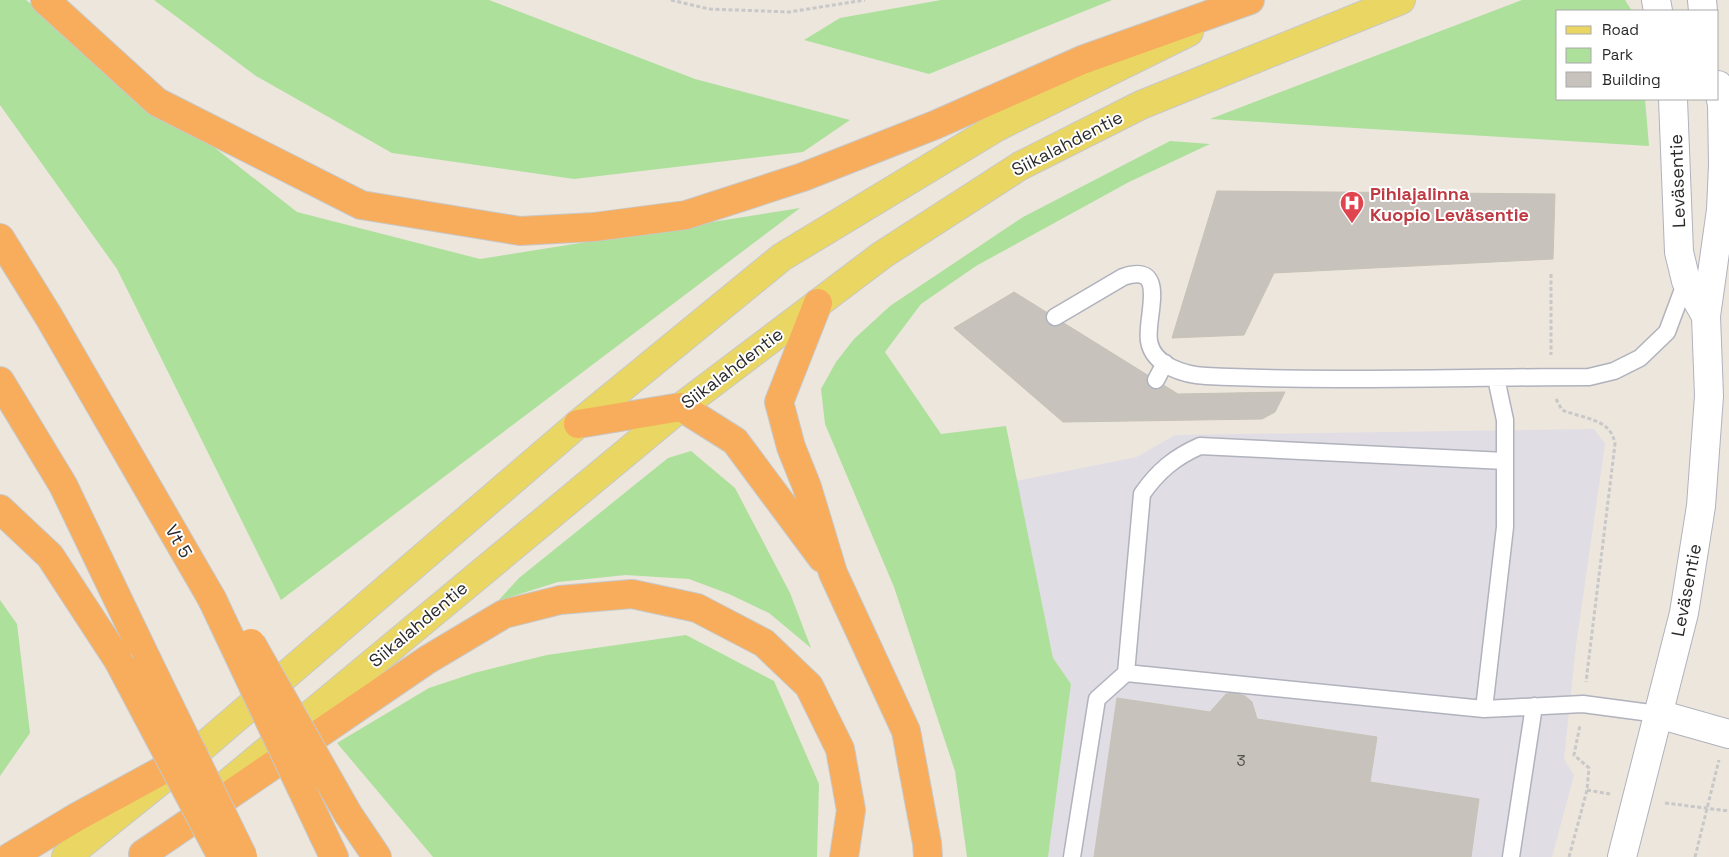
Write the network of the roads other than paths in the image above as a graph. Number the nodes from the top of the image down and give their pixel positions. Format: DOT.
graph roads {
  1 [pos="45,0"];
  2 [pos="1250,0"];
  3 [pos="1259,0"];
  4 [pos="1401,0"];
  5 [pos="1723,91"];
  6 [pos="1673,100"];
  7 [pos="0,238"];
  8 [pos="1686,281"];
  9 [pos="818,304"];
  10 [pos="1706,316"];
  11 [pos="1055,317"];
  12 [pos="1165,363"];
  13 [pos="1496,378"];
  14 [pos="1156,380"];
  15 [pos="0,381"];
  16 [pos="681,407"];
  17 [pos="578,424"];
  18 [pos="1505,461"];
  19 [pos="0,510"];
  20 [pos="833,573"];
  21 [pos="217,596"];
  22 [pos="1126,673"];
  23 [pos="1534,706"];
  24 [pos="1484,709"];
  25 [pos="1658,714"];
  26 [pos="1727,734"];
  27 [pos="199,750"];
  28 [pos="329,846"];
  29 [pos="141,856"];
  30 [pos="10,857"];
  31 [pos="66,857"];
  32 [pos="222,857"];
  33 [pos="243,857"];
  34 [pos="377,857"];
  35 [pos="844,857"];
  36 [pos="928,857"];
  37 [pos="1072,857"];
  38 [pos="1511,857"];
  39 [pos="1622,857"];
  1 -- 2 [label="highway"];
  3 -- 17 [label="main road"];
  4 -- 9 [label="main road, Siikalahdentie"];
  5 -- 10 [label="main road, Leväsentie"];
  6 -- 8 [label="main road, Leväsentie"];
  7 -- 21 [label="highway"];
  8 -- 10 [label="main road, Leväsentie"];
  8 -- 13 [label="lane"];
  9 -- 16 [label="main road, Siikalahdentie"];
  9 -- 20 [label="highway"];
  10 -- 25 [label="main road, Leväsentie"];
  11 -- 12 [label="lane"];
  12 -- 13 [label="lane"];
  12 -- 14 [label="lane"];
  13 -- 18 [label="lane"];
  15 -- 33 [label="highway, bridge"];
  16 -- 17 [label="highway"];
  16 -- 20 [label="highway"];
  16 -- 29 [label="main road, Siikalahdentie"];
  17 -- 27 [label="main road"];
  18 -- 22 [label="lane"];
  18 -- 24 [label="lane"];
  19 -- 32 [label="highway, bridge"];
  20 -- 36 [label="highway"];
  21 -- 28 [label="highway, bridge"];
  21 -- 34 [label="highway, bridge"];
  22 -- 24 [label="lane"];
  22 -- 37 [label="lane"];
  23 -- 24 [label="lane"];
  23 -- 25 [label="lane"];
  23 -- 38 [label="lane"];
  25 -- 26 [label="main road"];
  25 -- 39 [label="main road, Leväsentie"];
  27 -- 30 [label="highway"];
  27 -- 31 [label="main road"];
  29 -- 35 [label="highway"];
}
